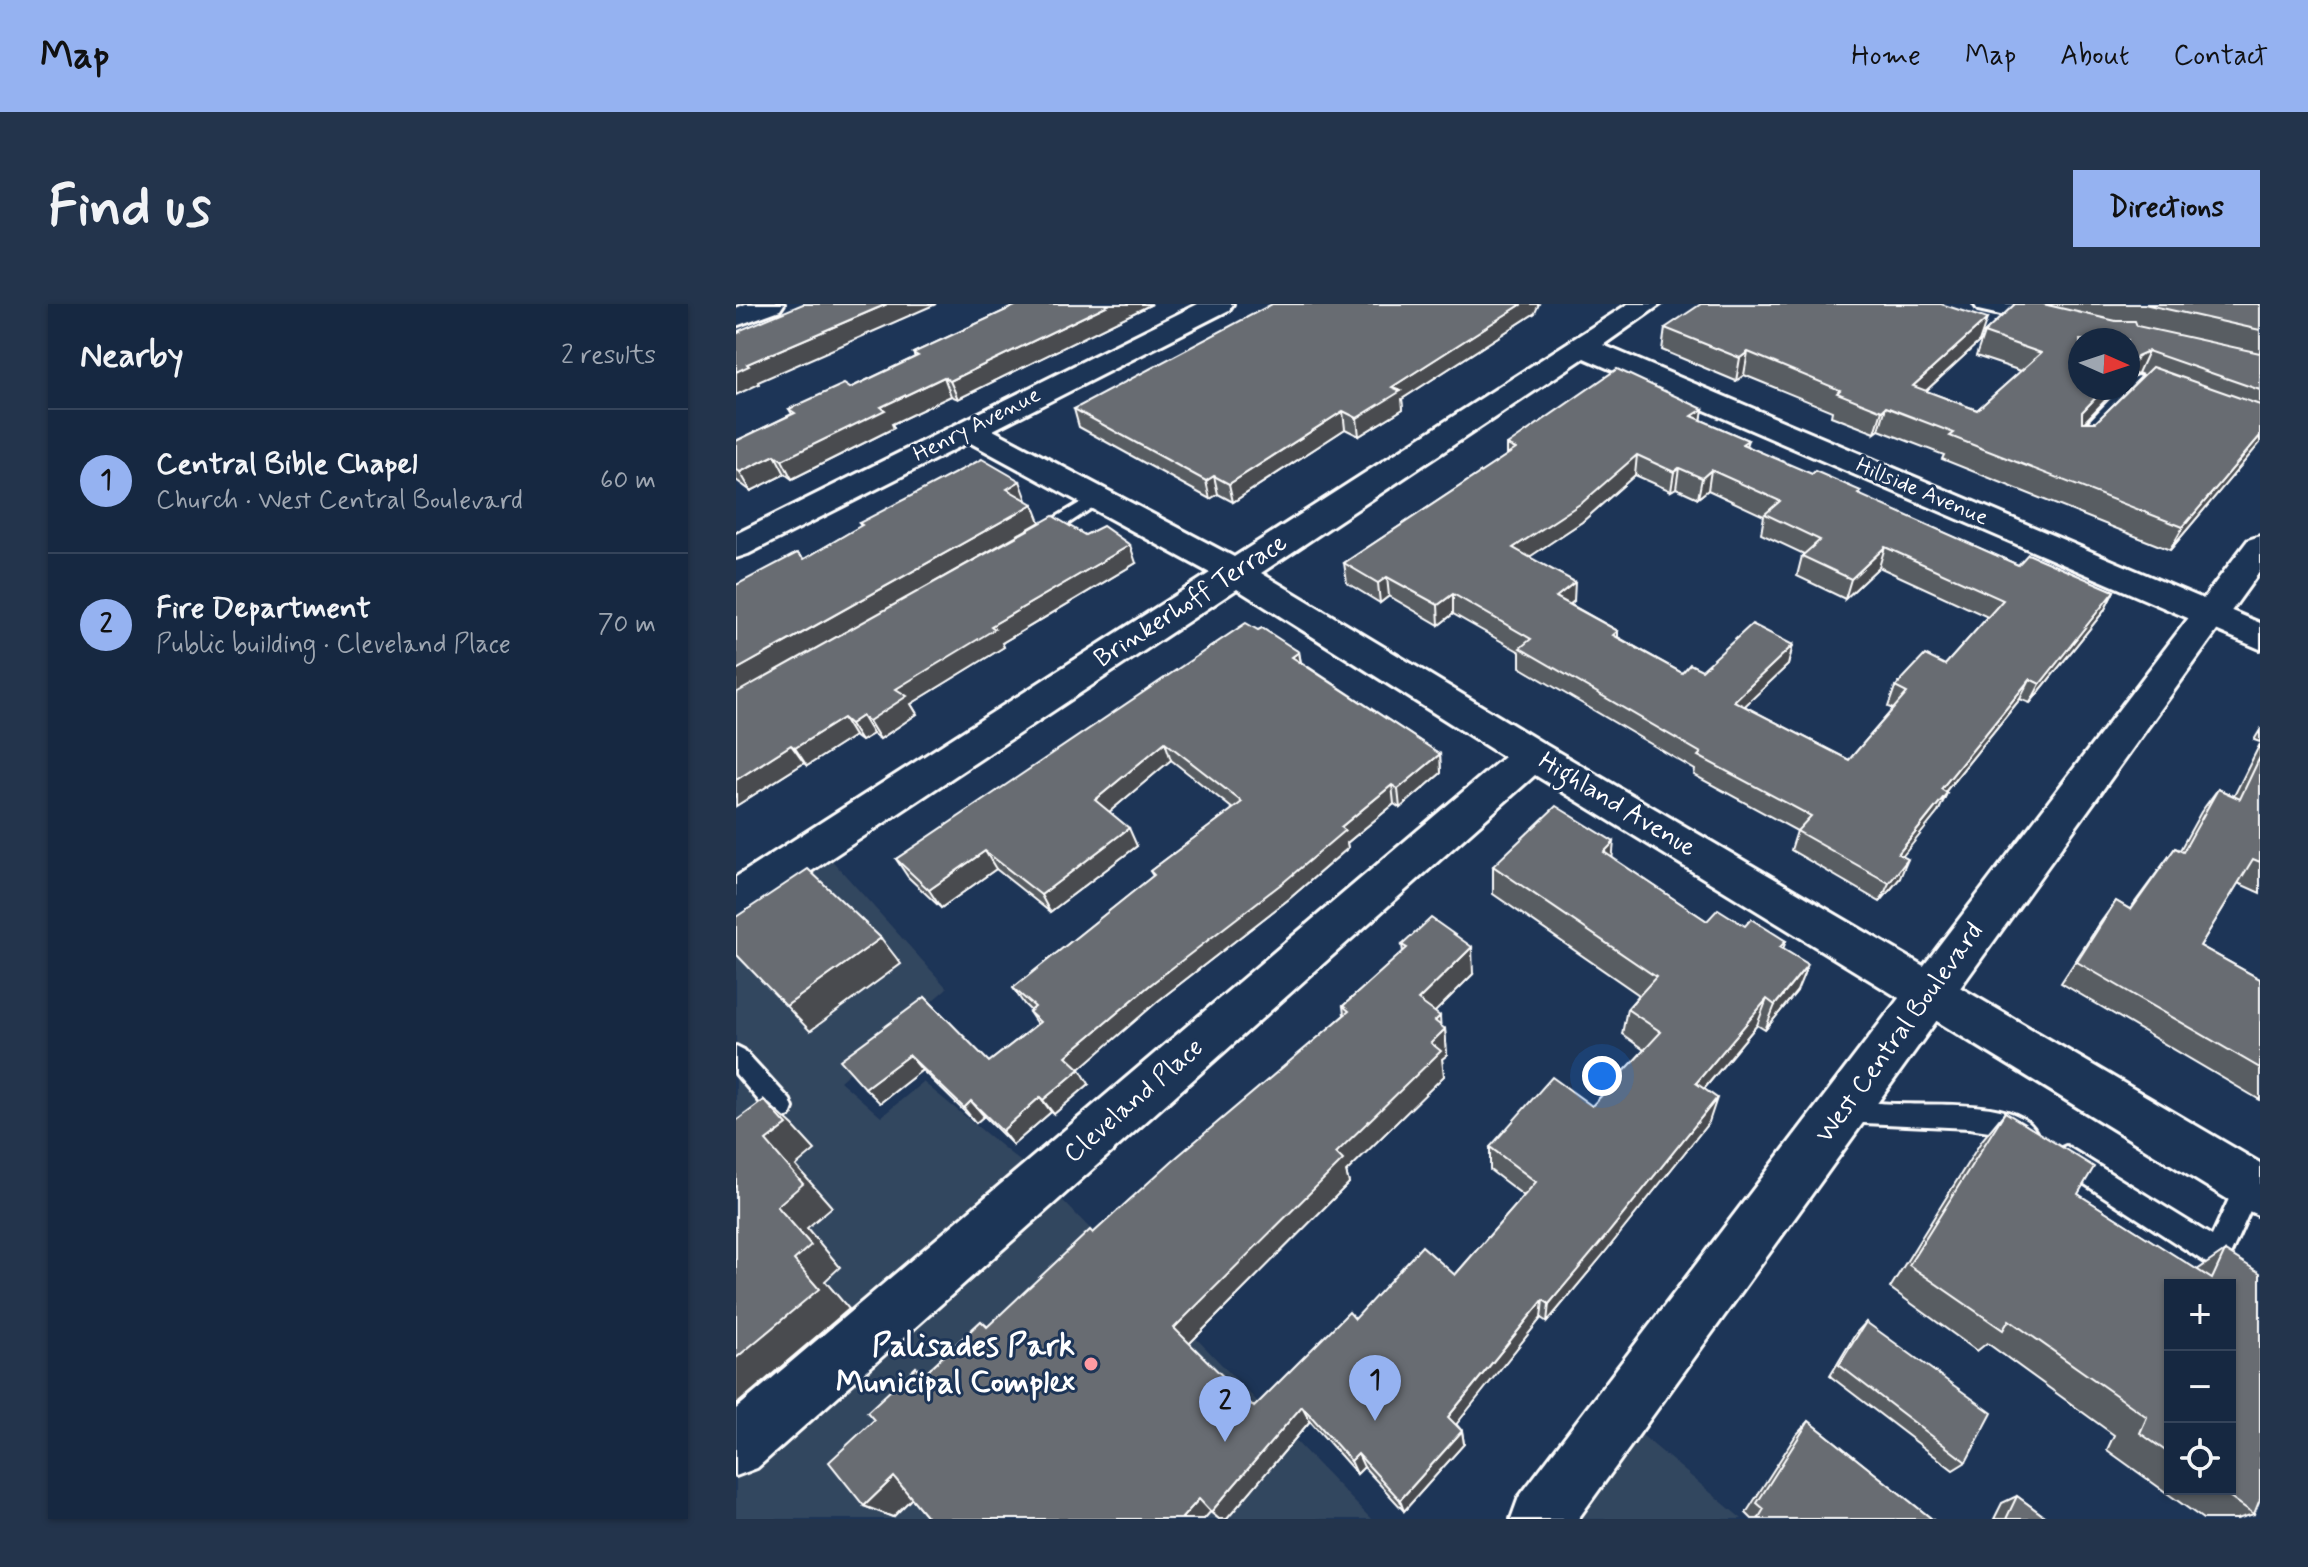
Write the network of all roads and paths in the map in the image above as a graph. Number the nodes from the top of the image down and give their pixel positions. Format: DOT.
graph roads {
  1 [pos="770,304"];
  2 [pos="1219,304"];
  3 [pos="1647,304"];
  4 [pos="1988,304"];
  5 [pos="736,318"];
  6 [pos="2089,327"];
  7 [pos="1583,347"];
  8 [pos="2178,395"];
  9 [pos="968,429"];
  10 [pos="2079,440"];
  11 [pos="1095,499"];
  12 [pos="1021,545"];
  13 [pos="736,547"];
  14 [pos="2260,547"];
  15 [pos="1235,572"];
  16 [pos="2207,615"];
  17 [pos="2260,637"];
  18 [pos="1532,755"];
  19 [pos="736,899"];
  20 [pos="1930,993"];
  21 [pos="736,1057"];
  22 [pos="781,1108"];
  23 [pos="1843,1111"];
  24 [pos="2254,1187"];
  25 [pos="736,1447"];
  26 [pos="1541,1519"];
  1 -- 5 [label="street"];
  2 -- 9 [label="street, Henry Avenue"];
  3 -- 7 [label="street, Brinkerhoff Terrace"];
  4 -- 6 [label="street"];
  7 -- 15 [label="street, Brinkerhoff Terrace"];
  7 -- 16 [label="street, Hillside Avenue"];
  8 -- 10 [label="lane"];
  9 -- 11 [label="street, Highland Avenue"];
  9 -- 13 [label="street, Henry Avenue"];
  11 -- 12 [label="lane"];
  11 -- 15 [label="street, Highland Avenue"];
  14 -- 16 [label="street, West Central Boulevard"];
  15 -- 18 [label="street, Highland Avenue"];
  15 -- 19 [label="street, Brinkerhoff Terrace"];
  16 -- 17 [label="street, Hillside Avenue"];
  16 -- 20 [label="street, West Central Boulevard"];
  18 -- 20 [label="street, Highland Avenue"];
  18 -- 25 [label="street, Cleveland Place"];
  20 -- 23 [label="street, West Central Boulevard"];
  20 -- 24 [label="street, Highland Avenue"];
  21 -- 22 [label="lane"];
  23 -- 24 [label="lane"];
  23 -- 26 [label="street, West Central Boulevard"];
}
